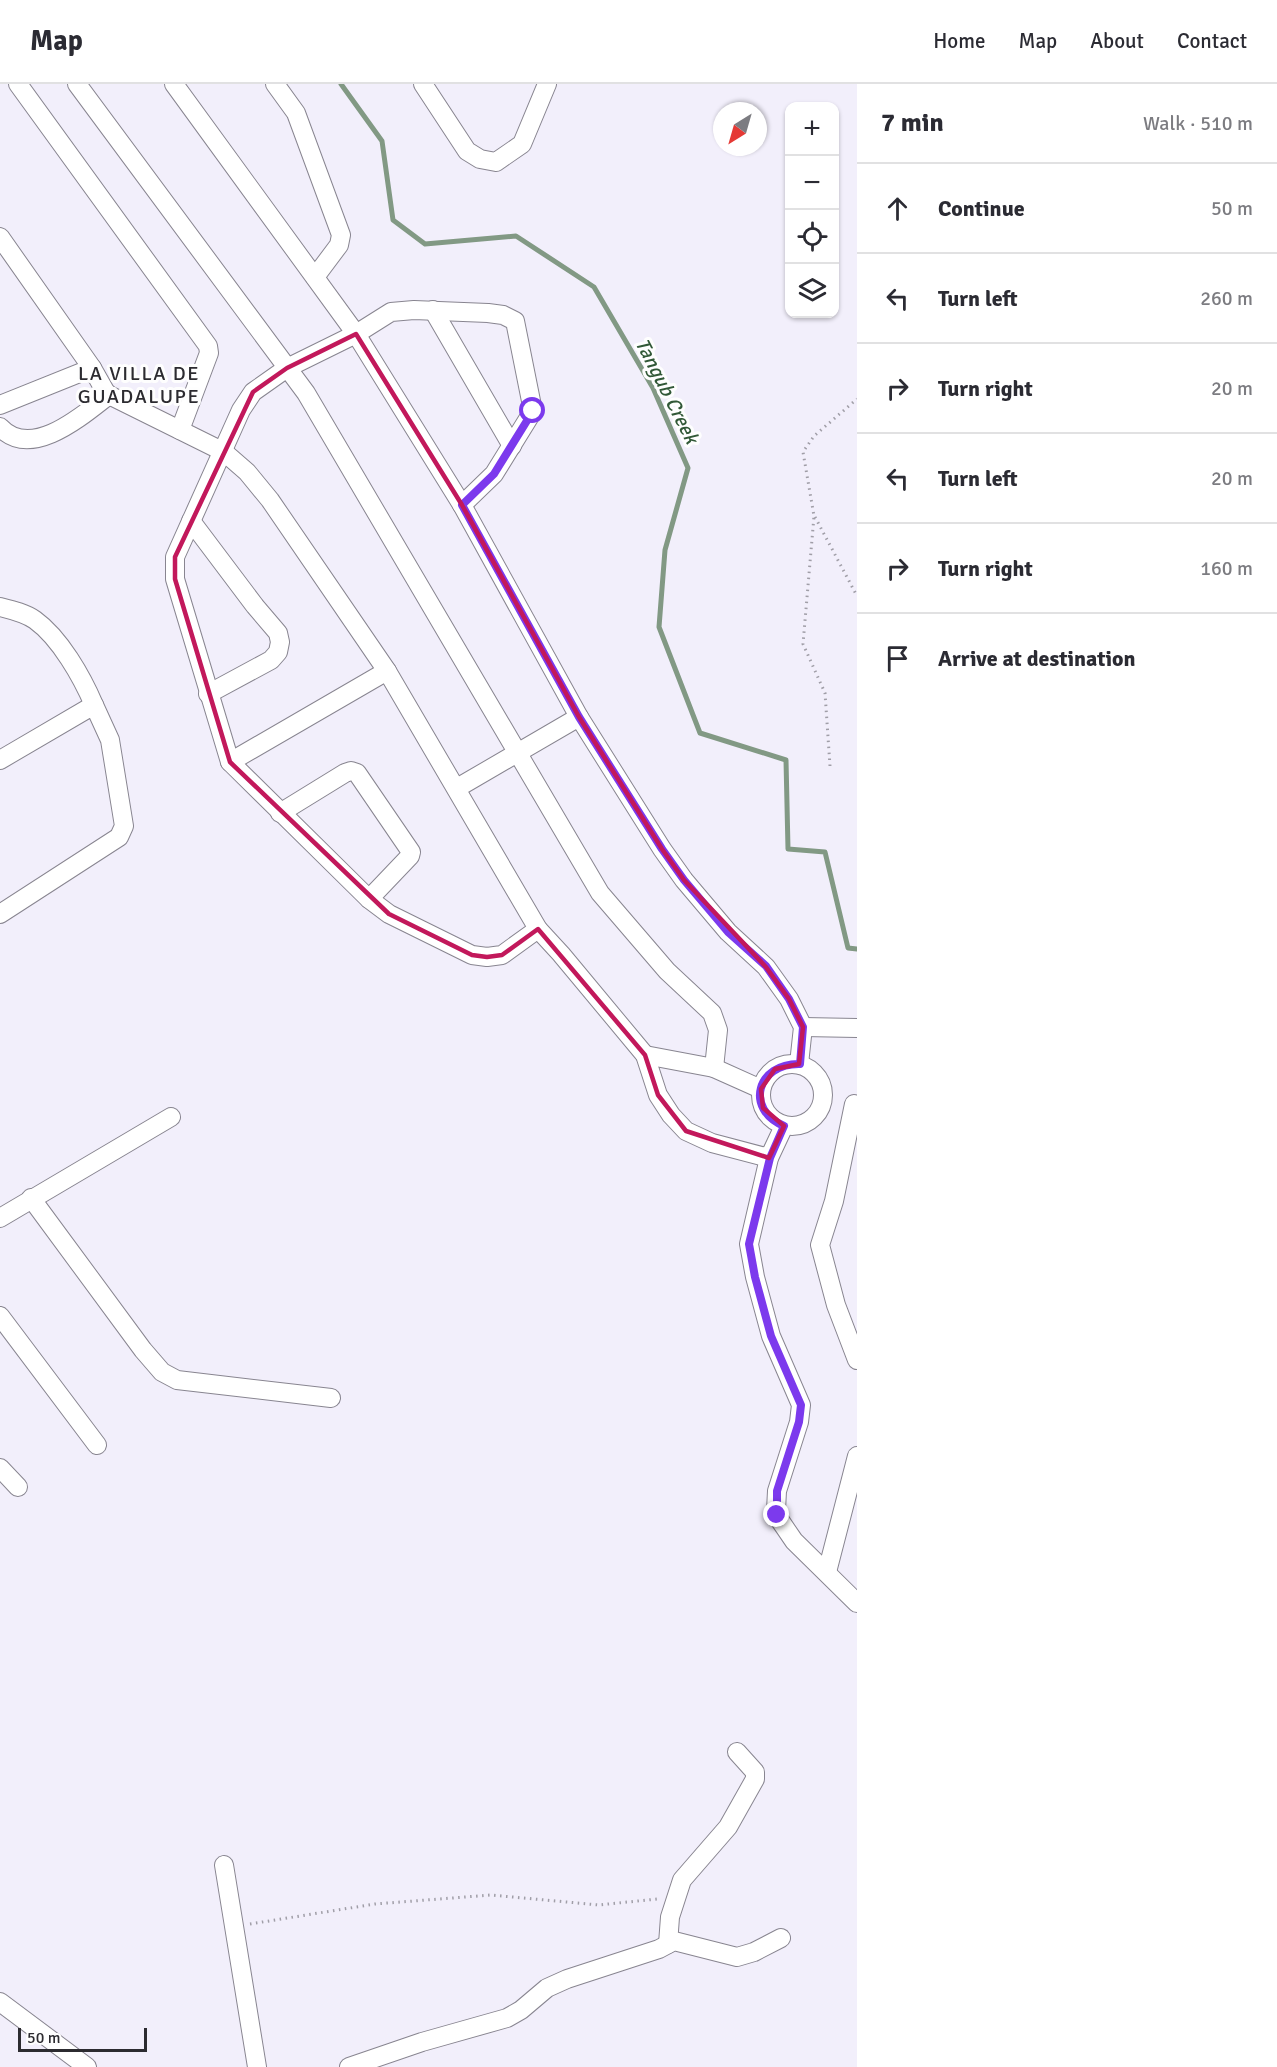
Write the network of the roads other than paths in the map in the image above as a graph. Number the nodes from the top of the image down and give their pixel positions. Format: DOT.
graph roads {
  1 [pos="18,84"];
  2 [pos="77,84"];
  3 [pos="174,84"];
  4 [pos="275,84"];
  5 [pos="423,84"];
  6 [pos="547,84"];
  7 [pos="0,237"];
  8 [pos="315,277"];
  9 [pos="433,310"];
  10 [pos="356,334"];
  11 [pos="92,368"];
  12 [pos="287,368"];
  13 [pos="109,395"];
  14 [pos="0,405"];
  15 [pos="0,427"];
  16 [pos="180,430"];
  17 [pos="512,446"];
  18 [pos="224,452"];
  19 [pos="462,505"];
  20 [pos="191,521"];
  21 [pos="0,606"];
  22 [pos="387,671"];
  23 [pos="208,694"];
  24 [pos="94,705"];
  25 [pos="579,717"];
  26 [pos="517,753"];
  27 [pos="0,760"];
  28 [pos="230,762"];
  29 [pos="457,788"];
  30 [pos="280,813"];
  31 [pos="369,899"];
  32 [pos="0,914"];
  33 [pos="538,929"];
  34 [pos="803,1027"];
  35 [pos="857,1028"];
  36 [pos="645,1055"];
  37 [pos="800,1064"];
  38 [pos="714,1068"];
  39 [pos="761,1089"];
  40 [pos="855,1104"];
  41 [pos="822,1107"];
  42 [pos="171,1117"];
  43 [pos="784,1126"];
  44 [pos="770,1158"];
  45 [pos="31,1198"];
  46 [pos="0,1218"];
  47 [pos="0,1316"];
  48 [pos="857,1360"];
  49 [pos="331,1398"];
  50 [pos="97,1445"];
  51 [pos="857,1456"];
  52 [pos="0,1468"];
  53 [pos="18,1487"];
  54 [pos="827,1572"];
  55 [pos="857,1603"];
  56 [pos="737,1752"];
  57 [pos="224,1864"];
  58 [pos="781,1938"];
  59 [pos="668,1944"];
  60 [pos="0,2002"];
  61 [pos="87,2067"];
  62 [pos="257,2067"];
  63 [pos="349,2067"];
  1 -- 16 [label="street"];
  2 -- 12 [label="street"];
  3 -- 8 [label="street"];
  4 -- 8 [label="street"];
  5 -- 6 [label="street"];
  7 -- 11 [label="street"];
  8 -- 10 [label="street"];
  9 -- 10 [label="street"];
  9 -- 17 [label="street"];
  9 -- 17 [label="street"];
  10 -- 12 [label="street"];
  10 -- 19 [label="street"];
  11 -- 13 [label="street"];
  11 -- 14 [label="street"];
  12 -- 18 [label="street"];
  12 -- 26 [label="street"];
  13 -- 15 [label="street"];
  13 -- 16 [label="street"];
  16 -- 18 [label="street"];
  17 -- 19 [label="street"];
  18 -- 20 [label="street"];
  18 -- 22 [label="street"];
  19 -- 25 [label="street"];
  20 -- 23 [label="street"];
  20 -- 23 [label="street"];
  21 -- 24 [label="street"];
  22 -- 28 [label="street"];
  22 -- 29 [label="street"];
  23 -- 28 [label="street"];
  24 -- 27 [label="street"];
  24 -- 32 [label="street"];
  25 -- 26 [label="street"];
  25 -- 34 [label="street"];
  26 -- 29 [label="street"];
  26 -- 38 [label="street"];
  28 -- 30 [label="street"];
  29 -- 33 [label="street"];
  30 -- 31 [label="street"];
  30 -- 31 [label="street"];
  31 -- 33 [label="street"];
  33 -- 36 [label="street"];
  34 -- 35 [label="street"];
  34 -- 37 [label="street"];
  36 -- 38 [label="street"];
  36 -- 44 [label="street"];
  37 -- 39 [label="street"];
  37 -- 41 [label="street"];
  38 -- 39 [label="street"];
  39 -- 43 [label="street"];
  40 -- 41 [label="street"];
  40 -- 48 [label="street"];
  41 -- 43 [label="street"];
  42 -- 45 [label="street"];
  43 -- 44 [label="street"];
  44 -- 54 [label="street"];
  45 -- 46 [label="street"];
  45 -- 49 [label="street"];
  47 -- 50 [label="street"];
  51 -- 54 [label="street"];
  52 -- 53 [label="street"];
  54 -- 55 [label="street"];
  56 -- 59 [label="street"];
  57 -- 62 [label="street"];
  58 -- 59 [label="street"];
  59 -- 63 [label="street"];
  60 -- 61 [label="street"];
}
